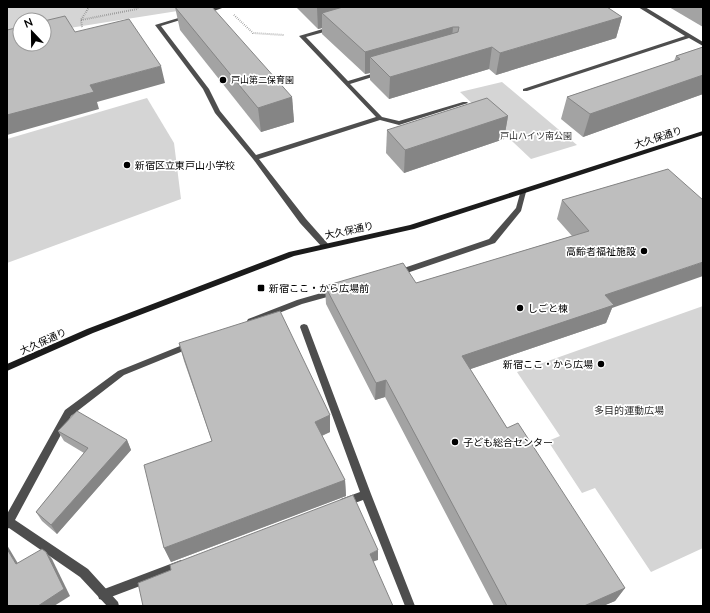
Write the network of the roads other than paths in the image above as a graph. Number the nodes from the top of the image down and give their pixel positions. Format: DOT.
graph roads {
  1 [pos="641,7"];
  2 [pos="219,8"];
  3 [pos="338,27"];
  4 [pos="689,36"];
  5 [pos="703,44"];
  6 [pos="386,71"];
  7 [pos="346,83"];
  8 [pos="526,90"];
  9 [pos="465,103"];
  10 [pos="380,118"];
  11 [pos="703,133"];
  12 [pos="255,158"];
  13 [pos="524,192"];
  14 [pos="325,245"];
  15 [pos="392,275"];
  16 [pos="342,289"];
  17 [pos="242,324"];
  18 [pos="304,327"];
  19 [pos="199,341"];
  20 [pos="7,368"];
  21 [pos="366,494"];
  22 [pos="336,505"];
  23 [pos="8,523"];
  24 [pos="191,562"];
  25 [pos="103,595"];
  26 [pos="114,606"];
  27 [pos="410,606"];
  1 -- 4 [label="street"];
  2 -- 12 [label="street"];
  3 -- 7 [label="street"];
  4 -- 5 [label="street"];
  4 -- 8 [label="street"];
  6 -- 7 [label="street"];
  7 -- 10 [label="street"];
  9 -- 10 [label="street"];
  10 -- 12 [label="street"];
  11 -- 13 [label="main road, 大久保通り"];
  12 -- 14 [label="street"];
  13 -- 14 [label="main road, 大久保通り"];
  13 -- 15 [label="street"];
  14 -- 20 [label="main road, 大久保通り"];
  16 -- 17 [label="street"];
  18 -- 21 [label="street"];
  19 -- 23 [label="street"];
  21 -- 22 [label="street"];
  21 -- 27 [label="street"];
  23 -- 25 [label="street"];
  24 -- 25 [label="street"];
  25 -- 26 [label="street"];
}
